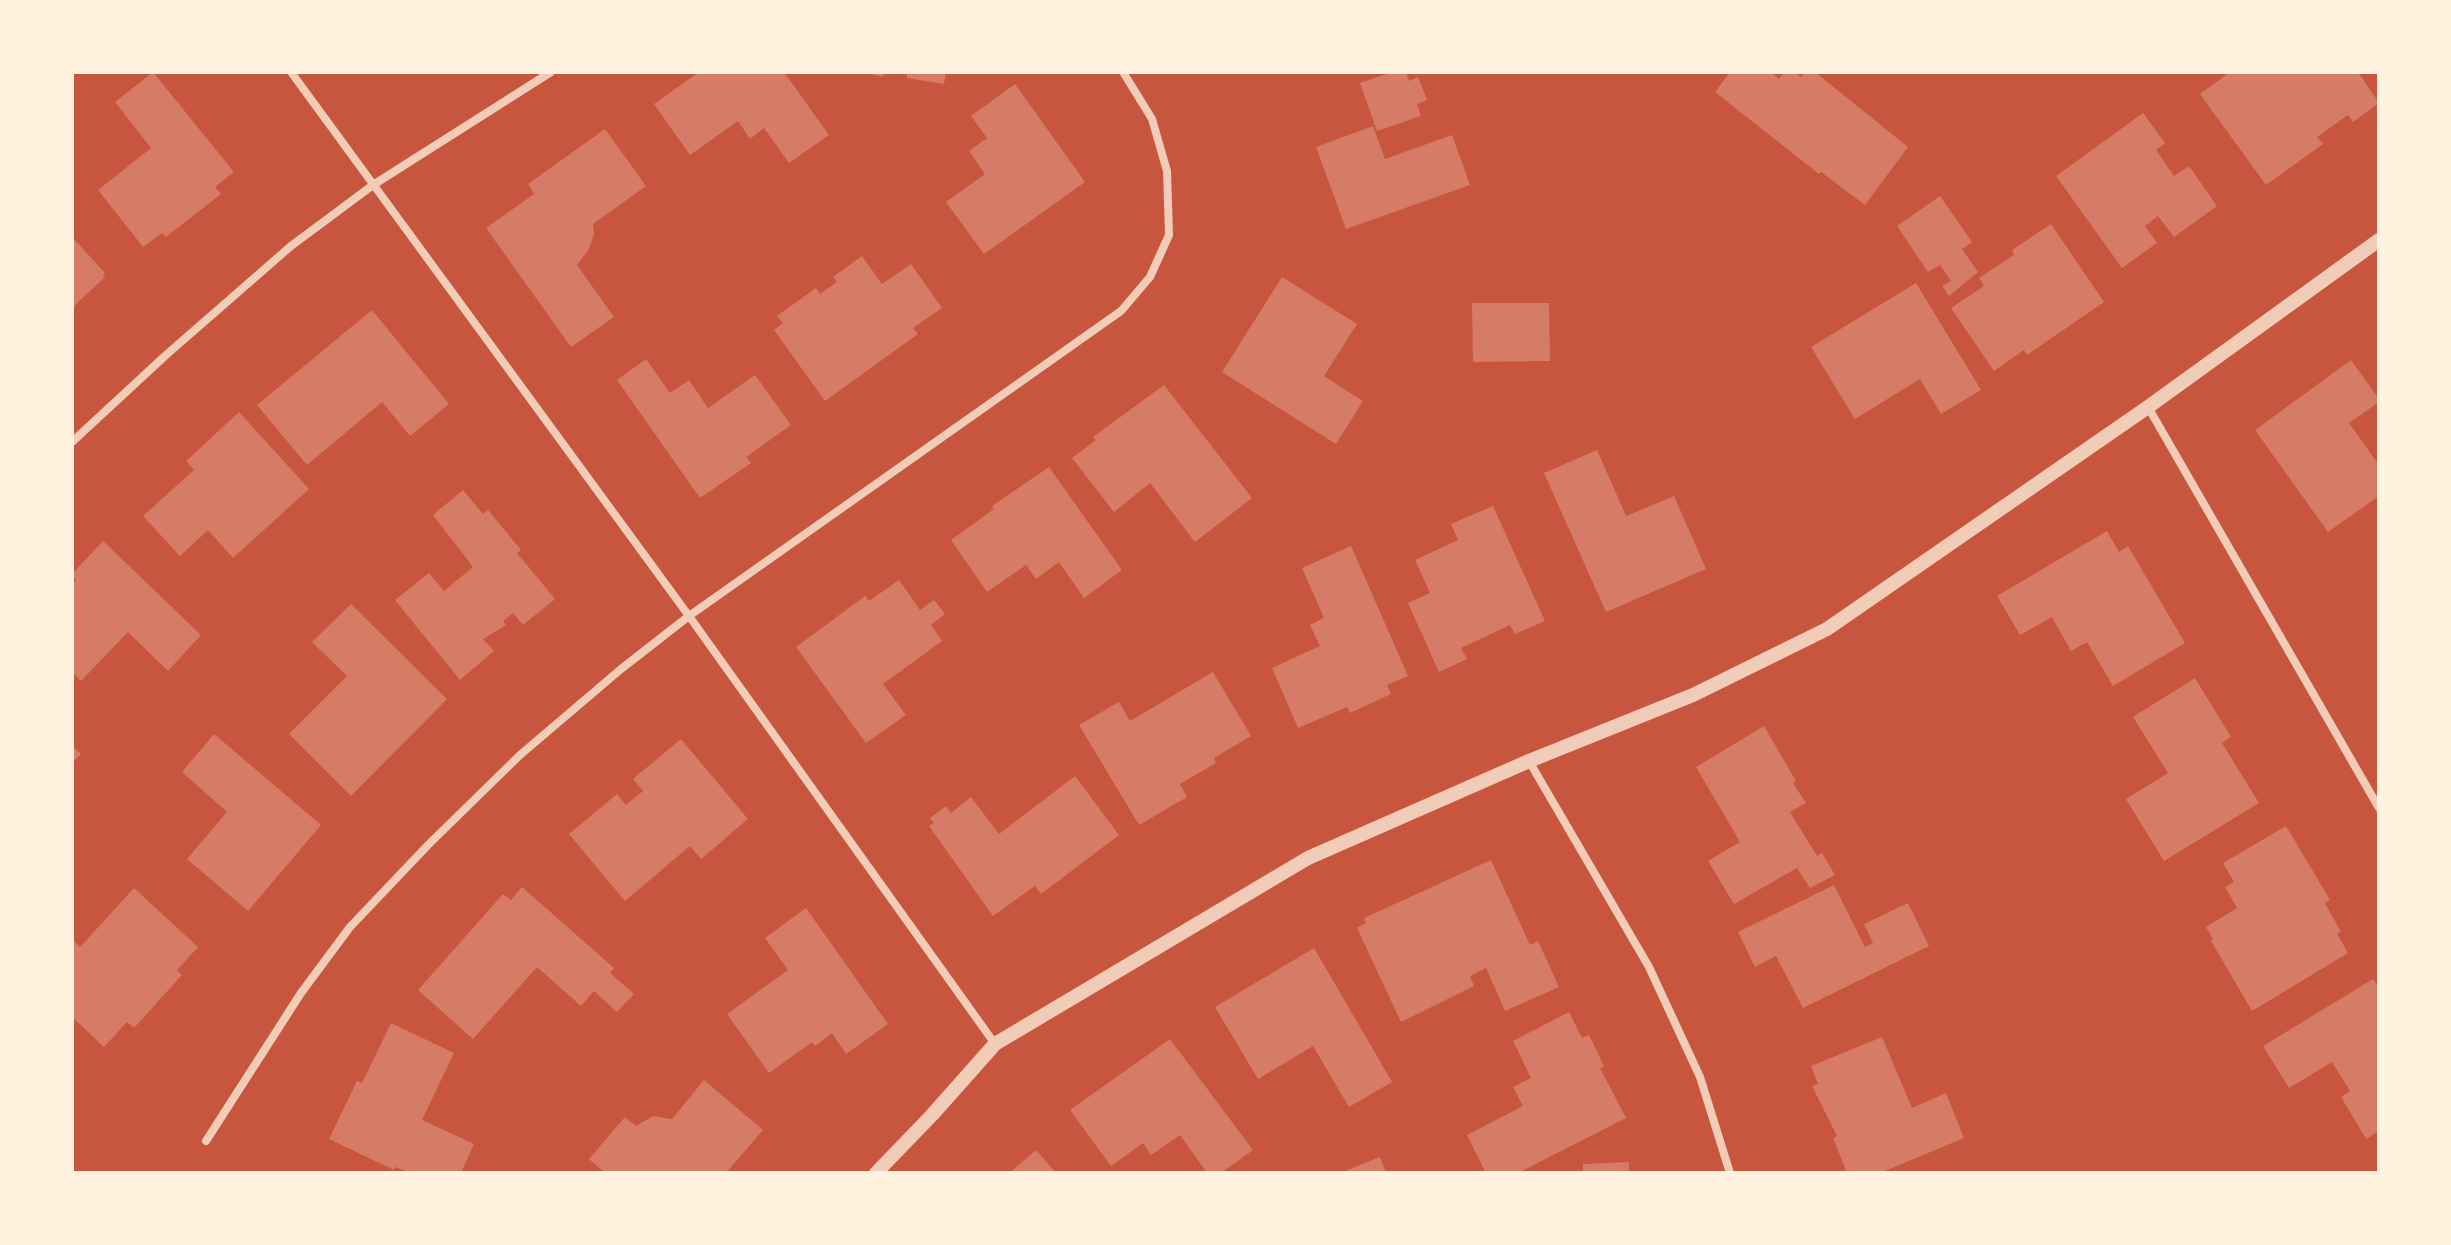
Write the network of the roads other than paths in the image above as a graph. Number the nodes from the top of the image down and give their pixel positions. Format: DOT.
graph roads {
  1 [pos="291,72"];
  2 [pos="551,72"];
  3 [pos="1123,72"];
  4 [pos="373,185"];
  5 [pos="2379,240"];
  6 [pos="2148,407"];
  7 [pos="72,442"];
  8 [pos="689,616"];
  9 [pos="1529,761"];
  10 [pos="2379,808"];
  11 [pos="995,1044"];
  12 [pos="206,1141"];
  13 [pos="876,1173"];
  14 [pos="1730,1173"];
  1 -- 4 [label="street"];
  2 -- 4 [label="street"];
  3 -- 8 [label="street"];
  4 -- 7 [label="street"];
  4 -- 8 [label="street"];
  5 -- 6 [label="street"];
  6 -- 9 [label="street"];
  6 -- 10 [label="street"];
  8 -- 11 [label="street"];
  8 -- 12 [label="street"];
  9 -- 11 [label="street"];
  9 -- 14 [label="street"];
  11 -- 13 [label="street"];
}
